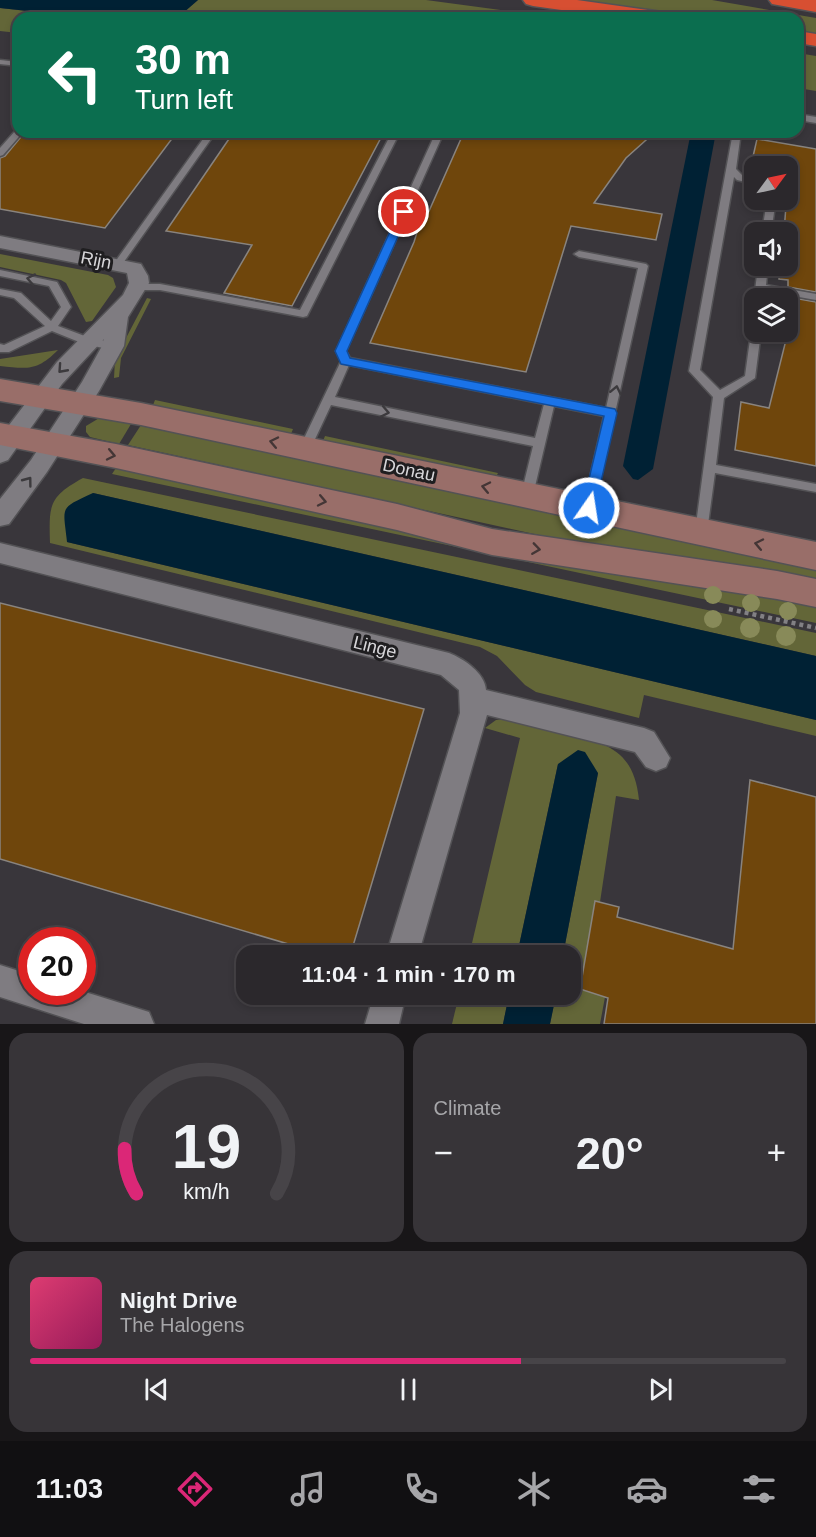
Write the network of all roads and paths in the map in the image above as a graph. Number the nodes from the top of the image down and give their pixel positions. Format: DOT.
graph roads {
  1 [pos="533,0"];
  2 [pos="779,0"];
  3 [pos="816,6"];
  4 [pos="619,12"];
  5 [pos="14,138"];
  6 [pos="208,138"];
  7 [pos="393,138"];
  8 [pos="437,138"];
  9 [pos="736,138"];
  10 [pos="0,153"];
  11 [pos="731,170"];
  12 [pos="744,179"];
  13 [pos="0,242"];
  14 [pos="579,254"];
  15 [pos="118,264"];
  16 [pos="0,273"];
  17 [pos="762,276"];
  18 [pos="139,287"];
  19 [pos="760,287"];
  20 [pos="0,292"];
  21 [pos="816,297"];
  22 [pos="118,318"];
  23 [pos="52,327"];
  24 [pos="88,341"];
  25 [pos="755,342"];
  26 [pos="113,346"];
  27 [pos="0,348"];
  28 [pos="346,361"];
  29 [pos="0,390"];
  30 [pos="41,396"];
  31 [pos="719,396"];
  32 [pos="328,400"];
  33 [pos="550,401"];
  34 [pos="79,403"];
  35 [pos="611,413"];
  36 [pos="4,442"];
  37 [pos="54,443"];
  38 [pos="539,443"];
  39 [pos="305,449"];
  40 [pos="710,468"];
  41 [pos="816,488"];
  42 [pos="527,495"];
  43 [pos="589,508"];
  44 [pos="0,517"];
  45 [pos="701,532"];
  46 [pos="0,553"];
  47 [pos="816,556"];
  48 [pos="816,593"];
  49 [pos="473,699"];
  50 [pos="656,758"];
  51 [pos="405,945"];
  52 [pos="0,981"];
  53 [pos="18,987"];
  54 [pos="76,1005"];
  55 [pos="387,1005"];
  56 [pos="136,1024"];
  57 [pos="382,1024"];
  1 -- 4 [label="highway"];
  2 -- 3 [label="highway"];
  5 -- 10 [label="lane"];
  6 -- 15 [label="lane"];
  7 -- 18 [label="lane"];
  8 -- 28 [label="lane"];
  9 -- 11 [label="lane"];
  11 -- 12 [label="lane"];
  11 -- 31 [label="lane"];
  13 -- 15 [label="street, Rijn"];
  35 -- 14 [label="lane, one-way"];
  15 -- 18 [label="street, Rijn"];
  23 -- 16 [label="lane, one-way"];
  17 -- 19 [label="lane"];
  18 -- 22 [label="street"];
  19 -- 21 [label="lane"];
  20 -- 23 [label="lane"];
  22 -- 24 [label="street"];
  22 -- 26 [label="street"];
  23 -- 24 [label="lane"];
  23 -- 27 [label="lane"];
  24 -- 26 [label="lane"];
  24 -- 30 [label="street, one-way"];
  25 -- 31 [label="lane"];
  26 -- 34 [label="street"];
  28 -- 32 [label="lane"];
  28 -- 33 [label="lane"];
  29 -- 30 [label="main road, Donau"];
  30 -- 34 [label="main road, Donau"];
  30 -- 36 [label="street"];
  31 -- 40 [label="lane"];
  32 -- 38 [label="lane, one-way"];
  32 -- 39 [label="lane"];
  33 -- 35 [label="lane"];
  33 -- 38 [label="lane"];
  34 -- 37 [label="street"];
  39 -- 34 [label="main road, Donau, one-way"];
  35 -- 43 [label="lane"];
  36 -- 37 [label="main road"];
  44 -- 37 [label="street, one-way"];
  37 -- 48 [label="main road, one-way"];
  38 -- 42 [label="lane"];
  42 -- 39 [label="main road, Donau, one-way"];
  40 -- 41 [label="lane"];
  40 -- 45 [label="lane"];
  42 -- 43 [label="main road, Donau"];
  43 -- 45 [label="main road, Donau"];
  47 -- 45 [label="main road, Donau, one-way"];
  46 -- 49 [label="street, Linge"];
  49 -- 50 [label="street"];
  49 -- 51 [label="street"];
  52 -- 53 [label="street"];
  54 -- 56 [label="street"];
  55 -- 57 [label="street"];
}
